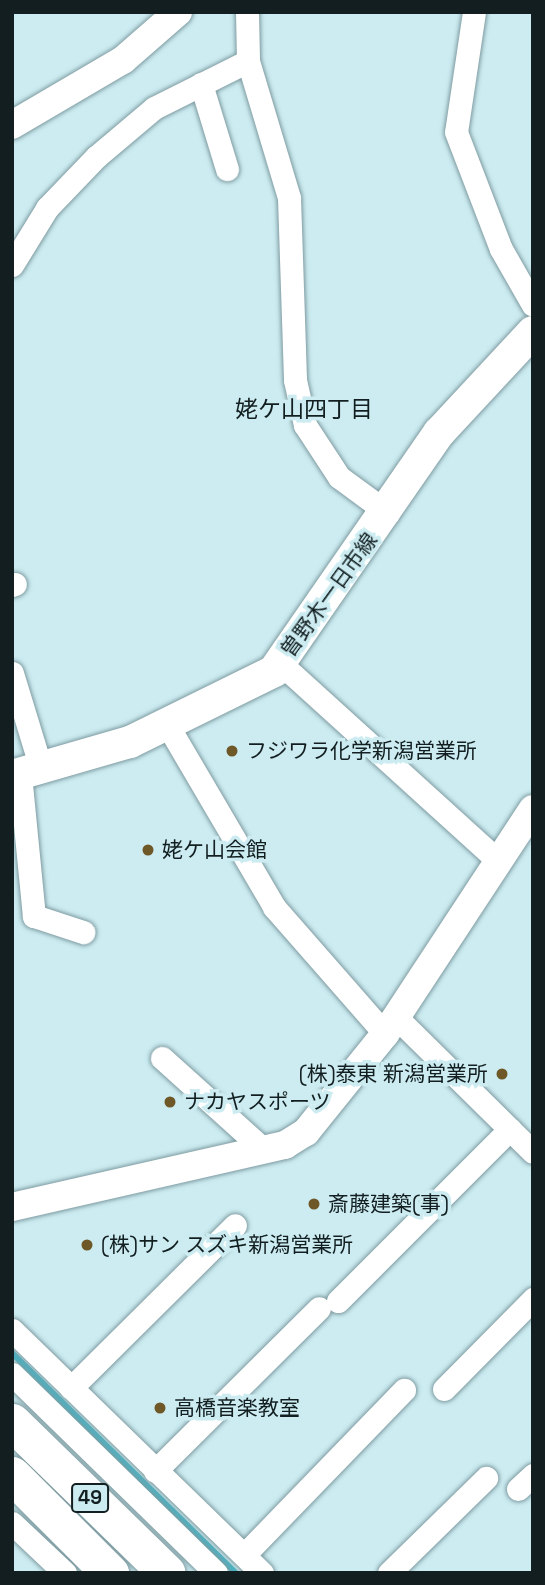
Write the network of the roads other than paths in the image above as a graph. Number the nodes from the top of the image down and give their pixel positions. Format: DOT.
graph roads {
  1 [pos="178,12"];
  2 [pos="247,12"];
  3 [pos="474,12"];
  4 [pos="248,61"];
  5 [pos="201,84"];
  6 [pos="12,125"];
  7 [pos="227,169"];
  8 [pos="12,265"];
  9 [pos="533,305"];
  10 [pos="533,332"];
  11 [pos="388,513"];
  12 [pos="280,663"];
  13 [pos="12,673"];
  14 [pos="167,726"];
  15 [pos="23,767"];
  16 [pos="533,809"];
  17 [pos="498,861"];
  18 [pos="83,932"];
  19 [pos="391,1025"];
  20 [pos="162,1058"];
  21 [pos="525,1138"];
  22 [pos="264,1150"];
  23 [pos="12,1207"];
  24 [pos="235,1225"];
  25 [pos="533,1299"];
  26 [pos="12,1330"];
  27 [pos="12,1374"];
  28 [pos="71,1388"];
  29 [pos="443,1389"];
  30 [pos="404,1390"];
  31 [pos="12,1422"];
  32 [pos="155,1471"];
  33 [pos="12,1475"];
  34 [pos="486,1478"];
  35 [pos="13,1525"];
  36 [pos="244,1555"];
  37 [pos="65,1573"];
  38 [pos="110,1573"];
  39 [pos="167,1573"];
  40 [pos="216,1573"];
  41 [pos="262,1573"];
  42 [pos="389,1573"];
  1 -- 6 [label="street"];
  2 -- 4 [label="street"];
  3 -- 9 [label="street"];
  4 -- 5 [label="street"];
  4 -- 11 [label="street"];
  5 -- 7 [label="street"];
  5 -- 8 [label="street"];
  10 -- 11 [label="main road, 曽野木一日市線"];
  11 -- 12 [label="main road, 曽野木一日市線"];
  12 -- 14 [label="main road, 曽野木一日市線"];
  12 -- 17 [label="street"];
  13 -- 15 [label="street"];
  14 -- 15 [label="main road, 曽野木一日市線"];
  14 -- 19 [label="street"];
  15 -- 18 [label="street"];
  16 -- 17 [label="street"];
  17 -- 19 [label="street"];
  19 -- 21 [label="street"];
  19 -- 22 [label="street"];
  20 -- 22 [label="street"];
  21 -- 32 [label="street"];
  22 -- 23 [label="street"];
  24 -- 28 [label="street"];
  25 -- 29 [label="street"];
  26 -- 28 [label="street"];
  27 -- 40 [label="street"];
  28 -- 32 [label="street"];
  30 -- 36 [label="street"];
  31 -- 39 [label="highway, 49"];
  32 -- 36 [label="street"];
  33 -- 38 [label="highway, 49"];
  34 -- 42 [label="street"];
  35 -- 37 [label="street"];
  36 -- 41 [label="street"];
}
